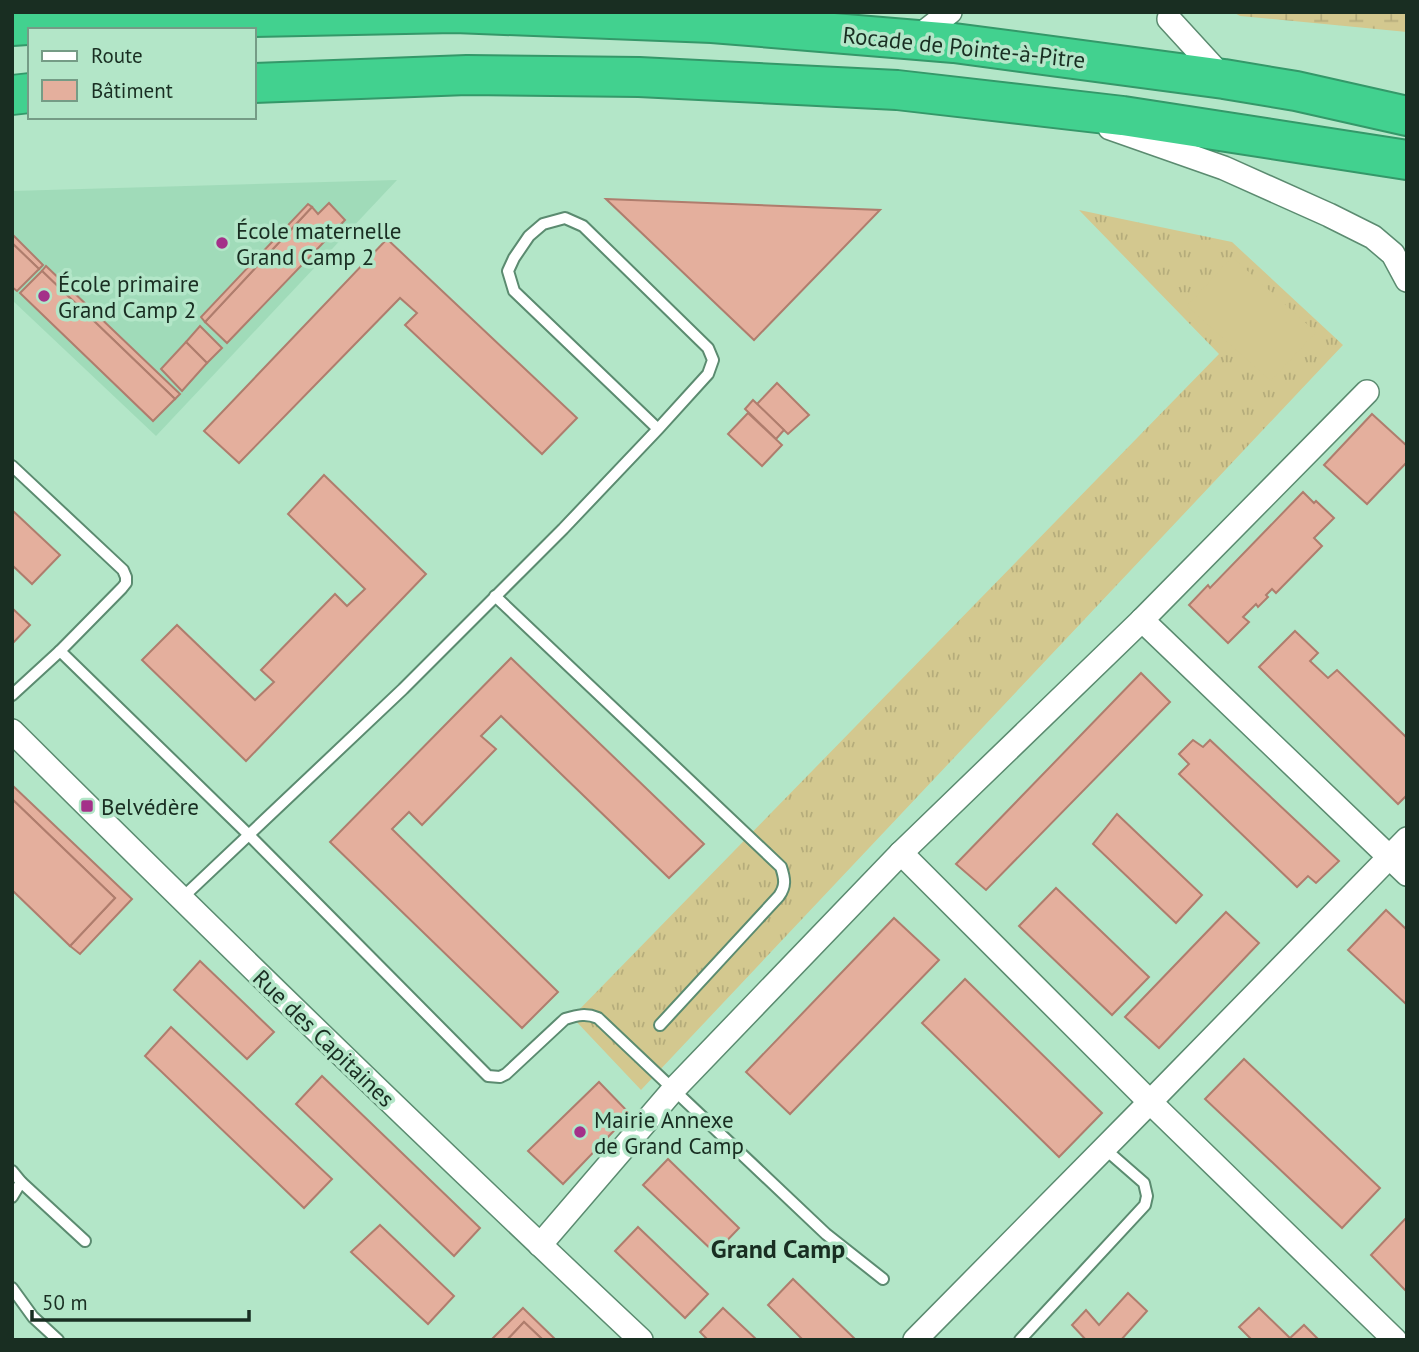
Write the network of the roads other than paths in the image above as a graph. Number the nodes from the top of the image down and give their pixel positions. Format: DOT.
graph roads {
  1 [pos="950,12"];
  2 [pos="12,15"];
  3 [pos="1167,16"];
  4 [pos="704,18"];
  5 [pos="102,20"];
  6 [pos="12,26"];
  7 [pos="914,40"];
  8 [pos="1224,79"];
  9 [pos="256,83"];
  10 [pos="1296,92"];
  11 [pos="1407,98"];
  12 [pos="1054,108"];
  13 [pos="1407,116"];
  14 [pos="1260,137"];
  15 [pos="1407,160"];
  16 [pos="1407,188"];
  17 [pos="1407,279"];
  18 [pos="1367,392"];
  19 [pos="658,429"];
  20 [pos="12,466"];
  21 [pos="495,596"];
  22 [pos="1142,620"];
  23 [pos="60,651"];
  24 [pos="12,695"];
  25 [pos="12,731"];
  26 [pos="249,835"];
  27 [pos="1407,839"];
  28 [pos="901,853"];
  29 [pos="1389,857"];
  30 [pos="1407,874"];
  31 [pos="181,900"];
  32 [pos="660,1025"];
  33 [pos="674,1089"];
  34 [pos="1150,1102"];
  35 [pos="1105,1149"];
  36 [pos="12,1171"];
  37 [pos="21,1182"];
  38 [pos="12,1197"];
  39 [pos="85,1241"];
  40 [pos="540,1245"];
  41 [pos="883,1279"];
  42 [pos="12,1288"];
  43 [pos="1407,1332"];
  44 [pos="58,1340"];
  45 [pos="641,1340"];
  46 [pos="915,1340"];
  47 [pos="1020,1340"];
  48 [pos="1398,1340"];
  1 -- 7 [label="street"];
  2 -- 5 [label="highway"];
  3 -- 8 [label="street"];
  4 -- 5 [label="highway, Rocade de Pointe-à-Pitre"];
  4 -- 7 [label="highway, Rocade de Pointe-à-Pitre"];
  5 -- 6 [label="highway, Rocade de Pointe-à-Pitre"];
  7 -- 8 [label="highway, Rocade de Pointe-à-Pitre"];
  8 -- 10 [label="highway, Rocade de Pointe-à-Pitre"];
  9 -- 12 [label="highway"];
  10 -- 11 [label="highway"];
  10 -- 13 [label="highway, Rocade de Pointe-à-Pitre"];
  12 -- 14 [label="highway"];
  12 -- 17 [label="street"];
  14 -- 15 [label="highway"];
  14 -- 16 [label="highway"];
  18 -- 22 [label="street"];
  19 -- 19 [label="lane"];
  19 -- 21 [label="lane"];
  20 -- 23 [label="lane"];
  21 -- 26 [label="lane"];
  21 -- 32 [label="lane"];
  22 -- 28 [label="street"];
  22 -- 29 [label="street"];
  23 -- 24 [label="lane"];
  23 -- 26 [label="lane"];
  25 -- 31 [label="street, Rue des Capitaines"];
  26 -- 31 [label="lane"];
  26 -- 33 [label="lane"];
  27 -- 29 [label="street"];
  28 -- 33 [label="street"];
  28 -- 34 [label="street"];
  29 -- 30 [label="street"];
  29 -- 34 [label="street"];
  31 -- 40 [label="street, Rue des Capitaines"];
  33 -- 40 [label="street"];
  33 -- 41 [label="lane"];
  34 -- 35 [label="street"];
  34 -- 48 [label="street"];
  35 -- 46 [label="street"];
  35 -- 47 [label="lane"];
  36 -- 37 [label="lane"];
  37 -- 38 [label="lane"];
  37 -- 39 [label="lane"];
  40 -- 45 [label="street, Rue des Capitaines"];
  42 -- 44 [label="lane"];
  43 -- 48 [label="street"];
}
